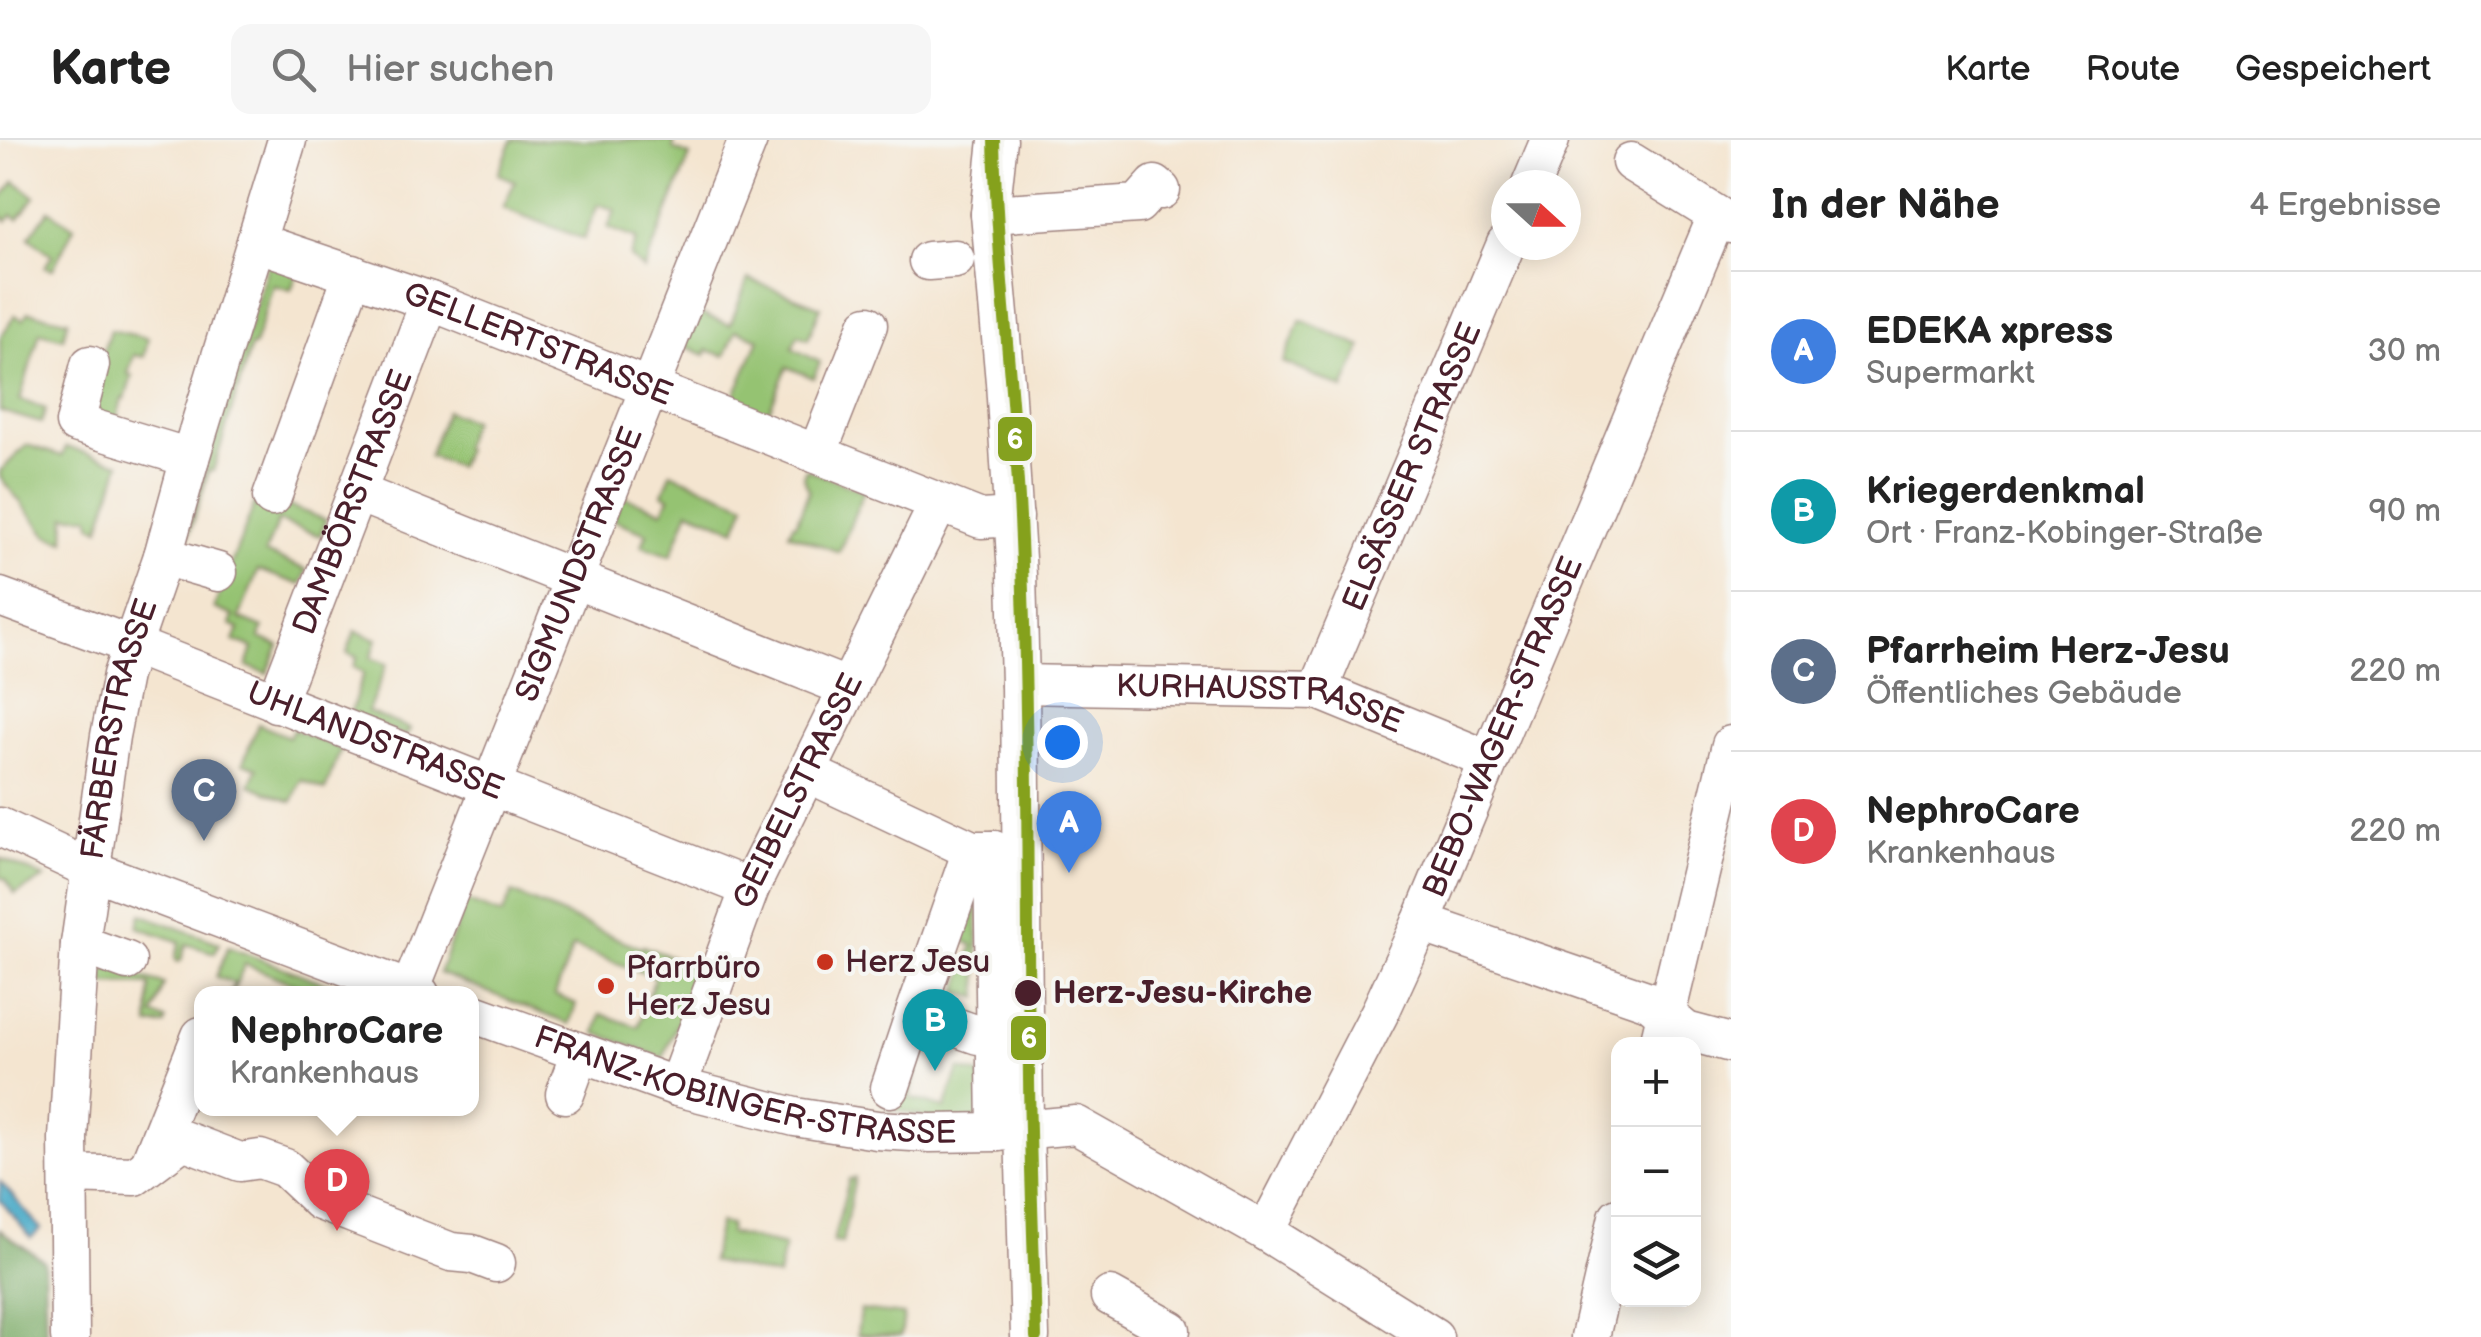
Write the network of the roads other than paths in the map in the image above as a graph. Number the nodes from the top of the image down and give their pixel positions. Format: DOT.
graph roads {
  1 [pos="287,140"];
  2 [pos="748,140"];
  3 [pos="971,140"];
  4 [pos="988,140"];
  5 [pos="998,140"];
  6 [pos="1550,140"];
  7 [pos="1631,162"];
  8 [pos="1537,170"];
  9 [pos="1161,190"];
  10 [pos="990,214"];
  11 [pos="1724,220"];
  12 [pos="256,242"];
  13 [pos="1499,260"];
  14 [pos="352,274"];
  15 [pos="430,301"];
  16 [pos="868,325"];
  17 [pos="90,366"];
  18 [pos="650,388"];
  19 [pos="817,454"];
  20 [pos="190,458"];
  21 [pos="358,492"];
  22 [pos="272,496"];
  23 [pos="939,503"];
  24 [pos="1014,517"];
  25 [pos="163,556"];
  26 [pos="218,572"];
  27 [pos="573,578"];
  28 [pos="0,597"];
  29 [pos="133,646"];
  30 [pos="1020,684"];
  31 [pos="850,688"];
  32 [pos="1318,690"];
  33 [pos="276,704"];
  34 [pos="1731,745"];
  35 [pos="1488,760"];
  36 [pos="808,773"];
  37 [pos="490,787"];
  38 [pos="0,827"];
  39 [pos="995,850"];
  40 [pos="92,870"];
  41 [pos="750,888"];
  42 [pos="1421,923"];
  43 [pos="80,944"];
  44 [pos="126,960"];
  45 [pos="403,986"];
  46 [pos="417,986"];
  47 [pos="915,1013"];
  48 [pos="479,1016"];
  49 [pos="990,1025"];
  50 [pos="1663,1030"];
  51 [pos="1731,1043"];
  52 [pos="194,1053"];
  53 [pos="580,1053"];
  54 [pos="890,1088"];
  55 [pos="565,1094"];
  56 [pos="693,1103"];
  57 [pos="1011,1131"];
  58 [pos="149,1165"];
  59 [pos="69,1174"];
  60 [pos="1266,1232"];
  61 [pos="1611,1247"];
  62 [pos="496,1264"];
  63 [pos="1120,1293"];
  64 [pos="1168,1320"];
  65 [pos="70,1337"];
  66 [pos="1030,1337"];
  67 [pos="1434,1337"];
  68 [pos="1590,1337"];
  1 -- 12 [label="street, FÄRBERSTRASSE"];
  2 -- 18 [label="street, SIGMUNDSTRASSE"];
  3 -- 10 [label="street"];
  4 -- 10 [label="street"];
  5 -- 10 [label="street"];
  6 -- 8 [label="street"];
  7 -- 11 [label="street"];
  9 -- 10 [label="street"];
  10 -- 24 [label="street"];
  11 -- 35 [label="street, BEBO-WAGER-STRASSE"];
  12 -- 14 [label="street, GELLERTSTRASSE"];
  12 -- 20 [label="street, FÄRBERSTRASSE"];
  13 -- 32 [label="street, ELSÄSSER STRASSE"];
  14 -- 15 [label="street, GELLERTSTRASSE"];
  14 -- 22 [label="street"];
  15 -- 18 [label="street, GELLERTSTRASSE"];
  15 -- 21 [label="street, DAMBÖRSTRASSE"];
  16 -- 19 [label="street"];
  17 -- 20 [label="street"];
  18 -- 19 [label="street, GELLERTSTRASSE"];
  18 -- 27 [label="street, SIGMUNDSTRASSE"];
  19 -- 23 [label="street, GELLERTSTRASSE"];
  20 -- 25 [label="street, FÄRBERSTRASSE"];
  21 -- 27 [label="street"];
  21 -- 33 [label="street, DAMBÖRSTRASSE"];
  23 -- 24 [label="street, GELLERTSTRASSE"];
  23 -- 31 [label="street, GEIBELSTRASSE"];
  24 -- 30 [label="street"];
  25 -- 26 [label="street"];
  25 -- 29 [label="street, FÄRBERSTRASSE"];
  27 -- 31 [label="street"];
  27 -- 37 [label="street, SIGMUNDSTRASSE"];
  28 -- 29 [label="street, UHLANDSTRASSE"];
  29 -- 33 [label="street, UHLANDSTRASSE"];
  29 -- 40 [label="street, FÄRBERSTRASSE"];
  30 -- 32 [label="street, KURHAUSSTRASSE"];
  30 -- 39 [label="street"];
  31 -- 36 [label="street, GEIBELSTRASSE"];
  32 -- 35 [label="street, KURHAUSSTRASSE"];
  33 -- 37 [label="street, UHLANDSTRASSE"];
  34 -- 50 [label="street"];
  35 -- 42 [label="street, BEBO-WAGER-STRASSE"];
  36 -- 39 [label="street"];
  36 -- 41 [label="street, GEIBELSTRASSE"];
  37 -- 41 [label="street, UHLANDSTRASSE"];
  37 -- 46 [label="street, SIGMUNDSTRASSE"];
  38 -- 40 [label="street"];
  39 -- 47 [label="street"];
  39 -- 49 [label="street"];
  39 -- 57 [label="street"];
  40 -- 43 [label="street, FÄRBERSTRASSE"];
  40 -- 45 [label="street"];
  41 -- 56 [label="street, GEIBELSTRASSE"];
  42 -- 50 [label="street"];
  42 -- 60 [label="street, BEBO-WAGER-STRASSE"];
  43 -- 44 [label="street"];
  43 -- 59 [label="street, FÄRBERSTRASSE"];
  47 -- 49 [label="street"];
  47 -- 54 [label="street"];
  48 -- 53 [label="street, FRANZ-KOBINGER-STRASSE"];
  49 -- 57 [label="street"];
  50 -- 51 [label="street"];
  52 -- 58 [label="street"];
  53 -- 55 [label="street"];
  53 -- 56 [label="street, FRANZ-KOBINGER-STRASSE"];
  56 -- 57 [label="street, FRANZ-KOBINGER-STRASSE"];
  57 -- 60 [label="street, FRANZ-KOBINGER-STRASSE"];
  57 -- 66 [label="street"];
  58 -- 59 [label="street"];
  58 -- 62 [label="street"];
  59 -- 65 [label="street, FÄRBERSTRASSE"];
  60 -- 67 [label="street, FRANZ-KOBINGER-STRASSE"];
  61 -- 68 [label="street"];
  63 -- 64 [label="street"];
}
